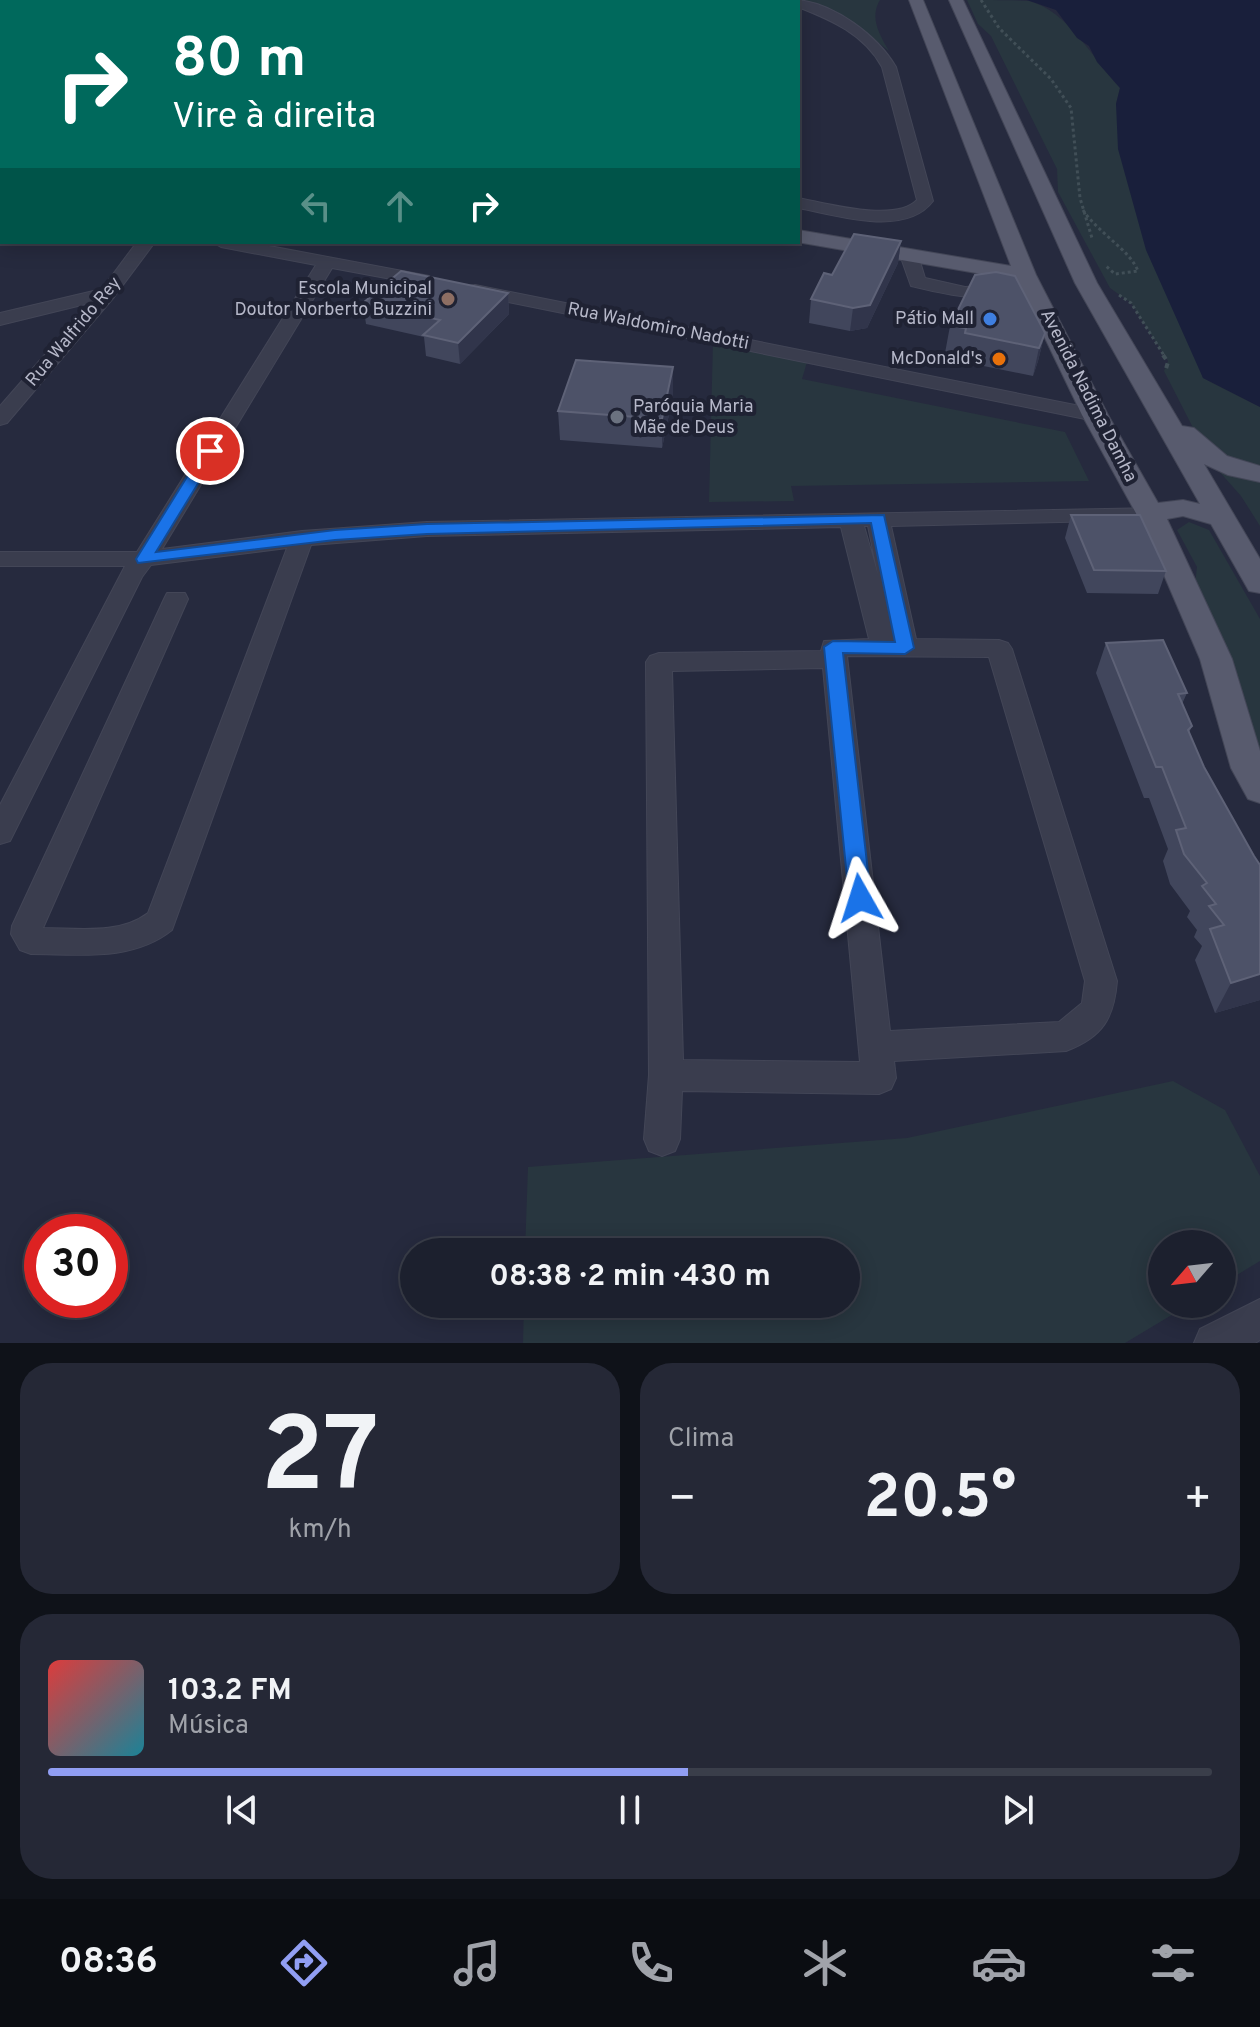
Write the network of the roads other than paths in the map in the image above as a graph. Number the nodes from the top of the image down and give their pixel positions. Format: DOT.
graph roads {
  1 [pos="916,0"];
  2 [pos="956,0"];
  3 [pos="800,4"];
  4 [pos="1010,175"];
  5 [pos="800,203"];
  6 [pos="800,220"];
  7 [pos="800,236"];
  8 [pos="145,244"];
  9 [pos="232,244"];
  10 [pos="913,248"];
  11 [pos="327,261"];
  12 [pos="1026,276"];
  13 [pos="1072,290"];
  14 [pos="108,293"];
  15 [pos="0,319"];
  16 [pos="1160,406"];
  17 [pos="1095,415"];
  18 [pos="0,419"];
  19 [pos="1260,474"];
  20 [pos="878,518"];
  21 [pos="1221,518"];
  22 [pos="850,519"];
  23 [pos="1153,520"];
  24 [pos="302,538"];
  25 [pos="0,559"];
  26 [pos="144,559"];
  27 [pos="1257,577"];
  28 [pos="176,599"];
  29 [pos="894,648"];
  30 [pos="835,659"];
  31 [pos="1260,790"];
  32 [pos="0,833"];
  33 [pos="875,1047"];
  34 [pos="666,1075"];
  35 [pos="662,1139"];
  36 [pos="1260,1319"];
  37 [pos="1214,1343"];
  1 -- 4 [label="main road"];
  2 -- 4 [label="main road, Avenida Nadima Damha"];
  3 -- 5 [label="street"];
  4 -- 12 [label="main road, Avenida Nadima Damha"];
  4 -- 13 [label="main road"];
  6 -- 10 [label="main road"];
  7 -- 10 [label="main road"];
  8 -- 14 [label="street, Rua Walfrido Rey"];
  9 -- 11 [label="street, Rua Waldomiro Nadotti"];
  10 -- 12 [label="main road"];
  11 -- 17 [label="street, Rua Waldomiro Nadotti"];
  11 -- 26 [label="street"];
  12 -- 13 [label="main road"];
  12 -- 17 [label="main road, Avenida Nadima Damha"];
  13 -- 16 [label="main road"];
  14 -- 15 [label="street"];
  14 -- 18 [label="street, Rua Walfrido Rey"];
  16 -- 19 [label="main road"];
  16 -- 21 [label="main road"];
  17 -- 23 [label="main road, Avenida Nadima Damha"];
  20 -- 22 [label="street"];
  20 -- 23 [label="street"];
  20 -- 29 [label="street"];
  21 -- 23 [label="main road"];
  21 -- 27 [label="main road"];
  22 -- 24 [label="street"];
  22 -- 29 [label="street"];
  23 -- 31 [label="main road, Avenida Nadima Damha"];
  24 -- 26 [label="street"];
  24 -- 28 [label="street"];
  25 -- 26 [label="street"];
  26 -- 32 [label="street"];
  29 -- 30 [label="street"];
  29 -- 33 [label="street"];
  30 -- 33 [label="street"];
  30 -- 34 [label="street"];
  33 -- 34 [label="street"];
  34 -- 35 [label="street"];
  36 -- 37 [label="street"];
}
